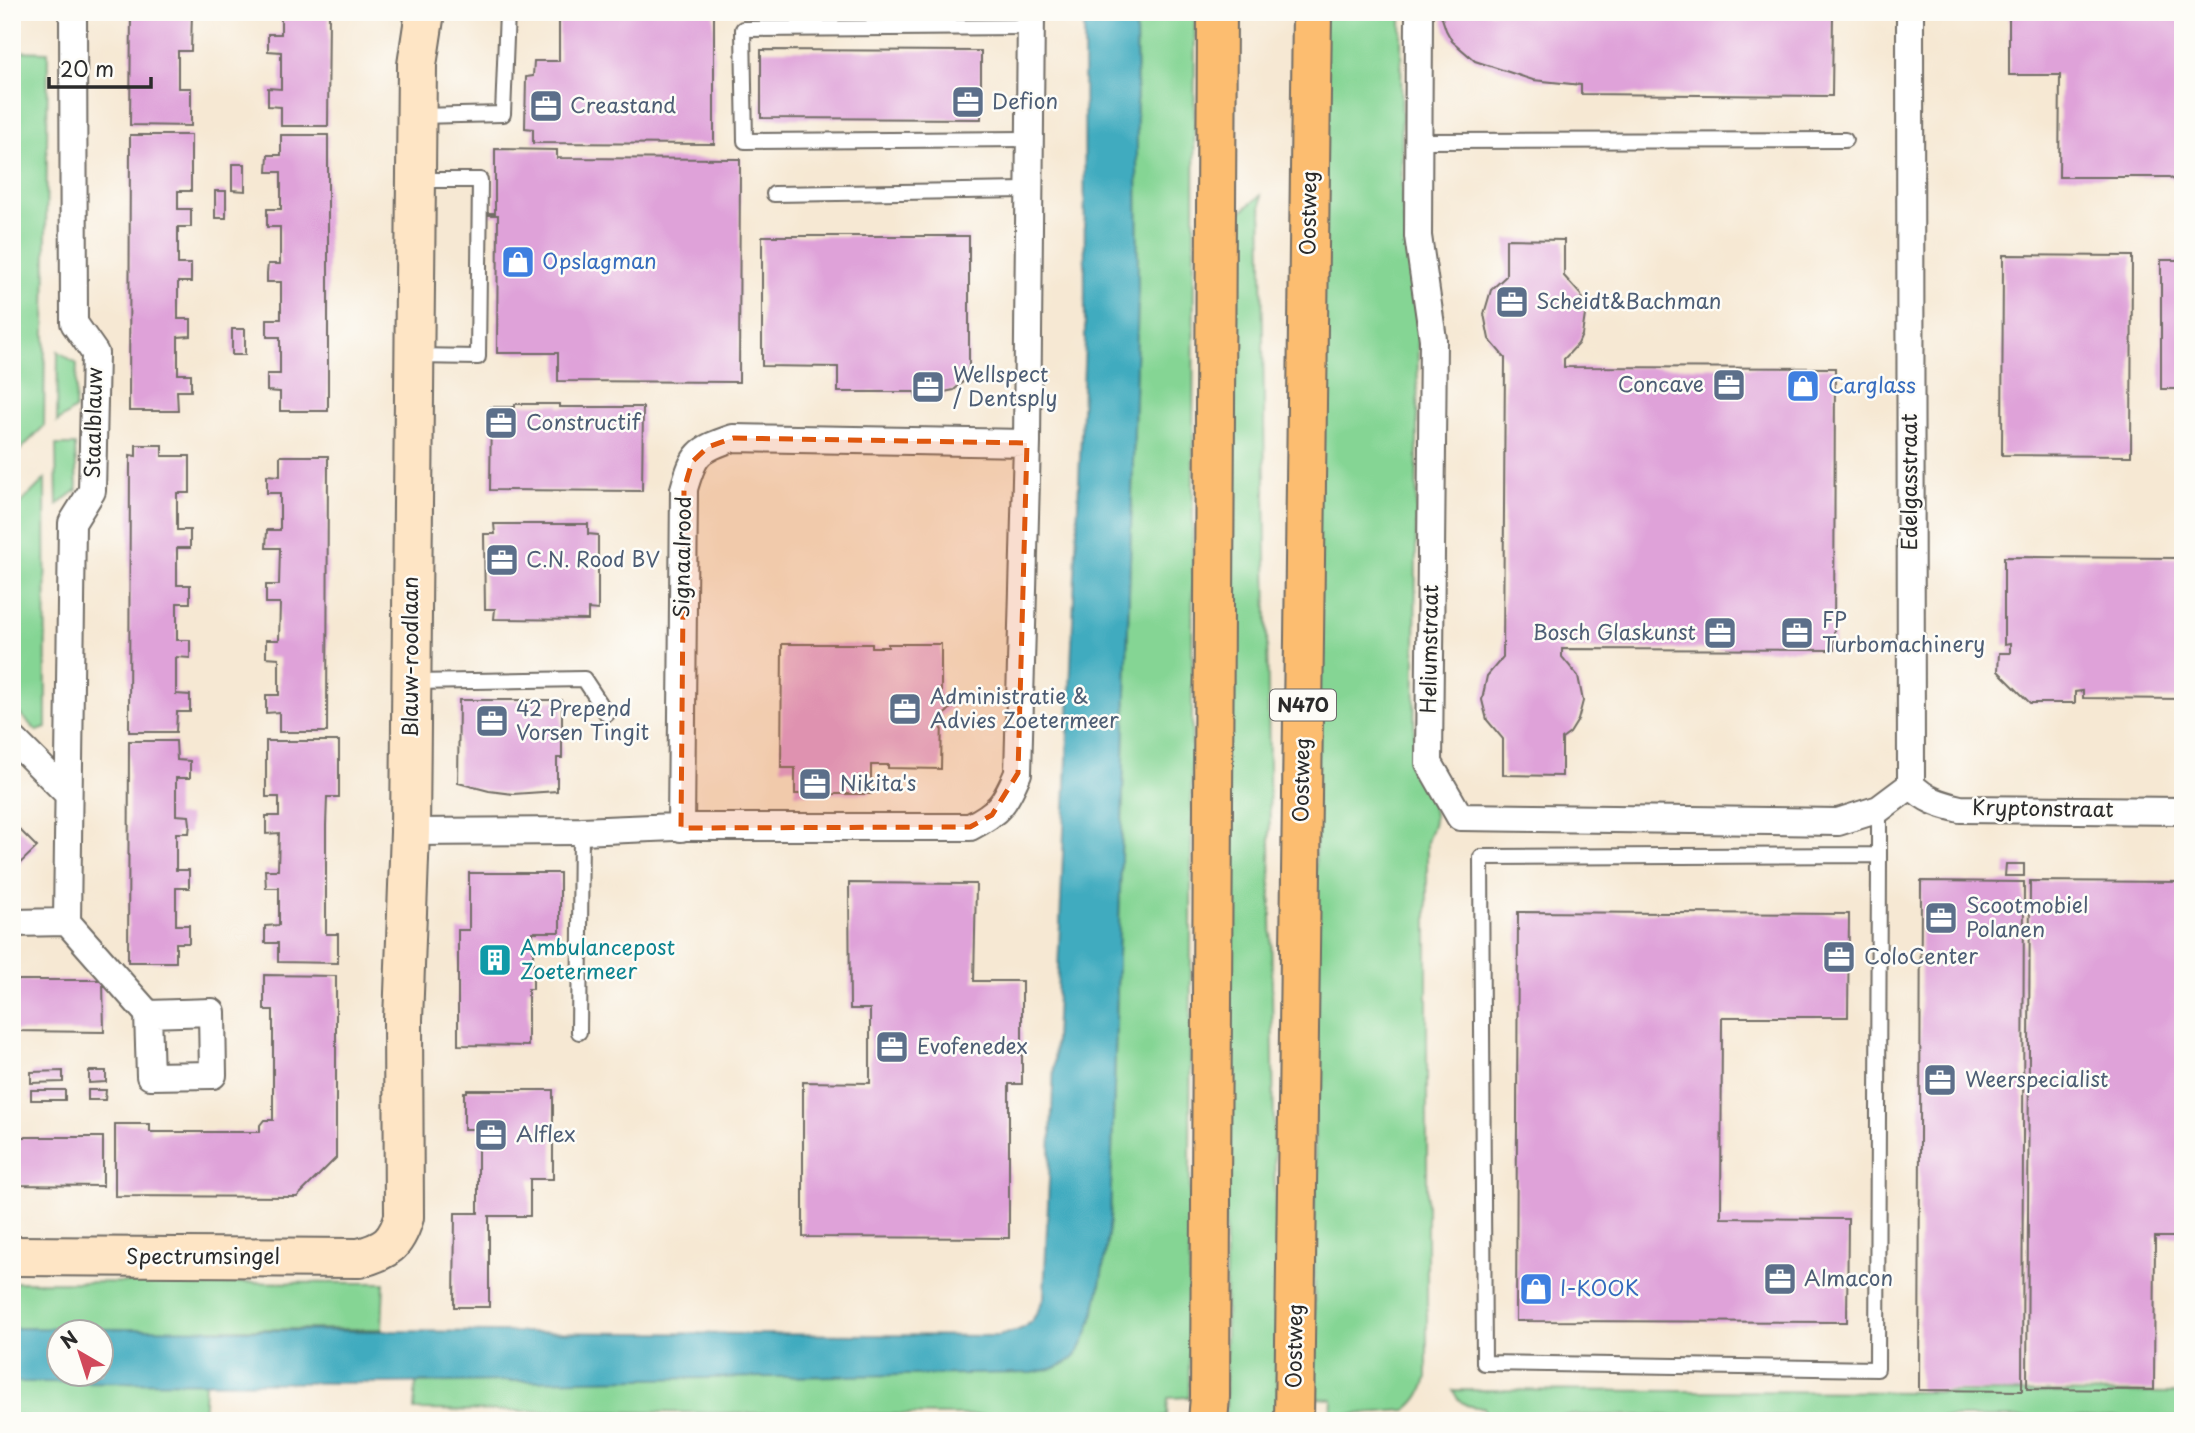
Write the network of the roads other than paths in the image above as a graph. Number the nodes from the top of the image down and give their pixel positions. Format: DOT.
graph roads {
  1 [pos="73,12"];
  2 [pos="407,12"];
  3 [pos="425,12"];
  4 [pos="508,12"];
  5 [pos="1217,12"];
  6 [pos="1312,12"];
  7 [pos="1419,12"];
  8 [pos="1910,12"];
  9 [pos="1031,19"];
  10 [pos="416,65"];
  11 [pos="416,116"];
  12 [pos="1030,139"];
  13 [pos="1845,140"];
  14 [pos="1418,141"];
  15 [pos="415,180"];
  16 [pos="1030,191"];
  17 [pos="774,194"];
  18 [pos="414,356"];
  19 [pos="1027,443"];
  20 [pos="411,682"];
  21 [pos="607,714"];
  22 [pos="12,738"];
  23 [pos="1911,785"];
  24 [pos="67,793"];
  25 [pos="1879,809"];
  26 [pos="2183,811"];
  27 [pos="681,828"];
  28 [pos="581,831"];
  29 [pos="410,832"];
  30 [pos="1879,855"];
  31 [pos="67,922"];
  32 [pos="12,923"];
  33 [pos="149,1014"];
  34 [pos="579,1032"];
  35 [pos="390,1245"];
  36 [pos="12,1256"];
  37 [pos="1209,1409"];
  38 [pos="1294,1410"];
  1 -- 24 [label="street, Staalblauw"];
  2 -- 10 [label="street, Blauw-roodlaan"];
  3 -- 10 [label="street, Blauw-roodlaan"];
  4 -- 11 [label="lane"];
  5 -- 37 [label="main road"];
  6 -- 38 [label="main road, Oostweg / N470"];
  7 -- 14 [label="street, Heliumstraat"];
  8 -- 23 [label="street, Edelgasstraat"];
  9 -- 12 [label="street"];
  9 -- 12 [label="lane"];
  10 -- 11 [label="street, Blauw-roodlaan"];
  11 -- 15 [label="street, Blauw-roodlaan"];
  12 -- 16 [label="street"];
  13 -- 14 [label="lane"];
  14 -- 25 [label="street, Heliumstraat"];
  15 -- 18 [label="street, Blauw-roodlaan"];
  15 -- 18 [label="lane"];
  16 -- 17 [label="lane"];
  16 -- 19 [label="street"];
  18 -- 20 [label="street, Blauw-roodlaan"];
  19 -- 27 [label="street"];
  19 -- 27 [label="street, Signaalrood"];
  20 -- 21 [label="lane"];
  20 -- 29 [label="street, Blauw-roodlaan"];
  22 -- 24 [label="street"];
  23 -- 25 [label="street, Heliumstraat"];
  23 -- 26 [label="street, Kryptonstraat"];
  24 -- 31 [label="street, Staalblauw"];
  25 -- 30 [label="lane"];
  27 -- 28 [label="street"];
  28 -- 29 [label="street"];
  28 -- 34 [label="lane"];
  29 -- 35 [label="street, Blauw-roodlaan"];
  30 -- 30 [label="lane"];
  31 -- 32 [label="street"];
  31 -- 33 [label="street"];
  35 -- 36 [label="street, Spectrumsingel"];
}
